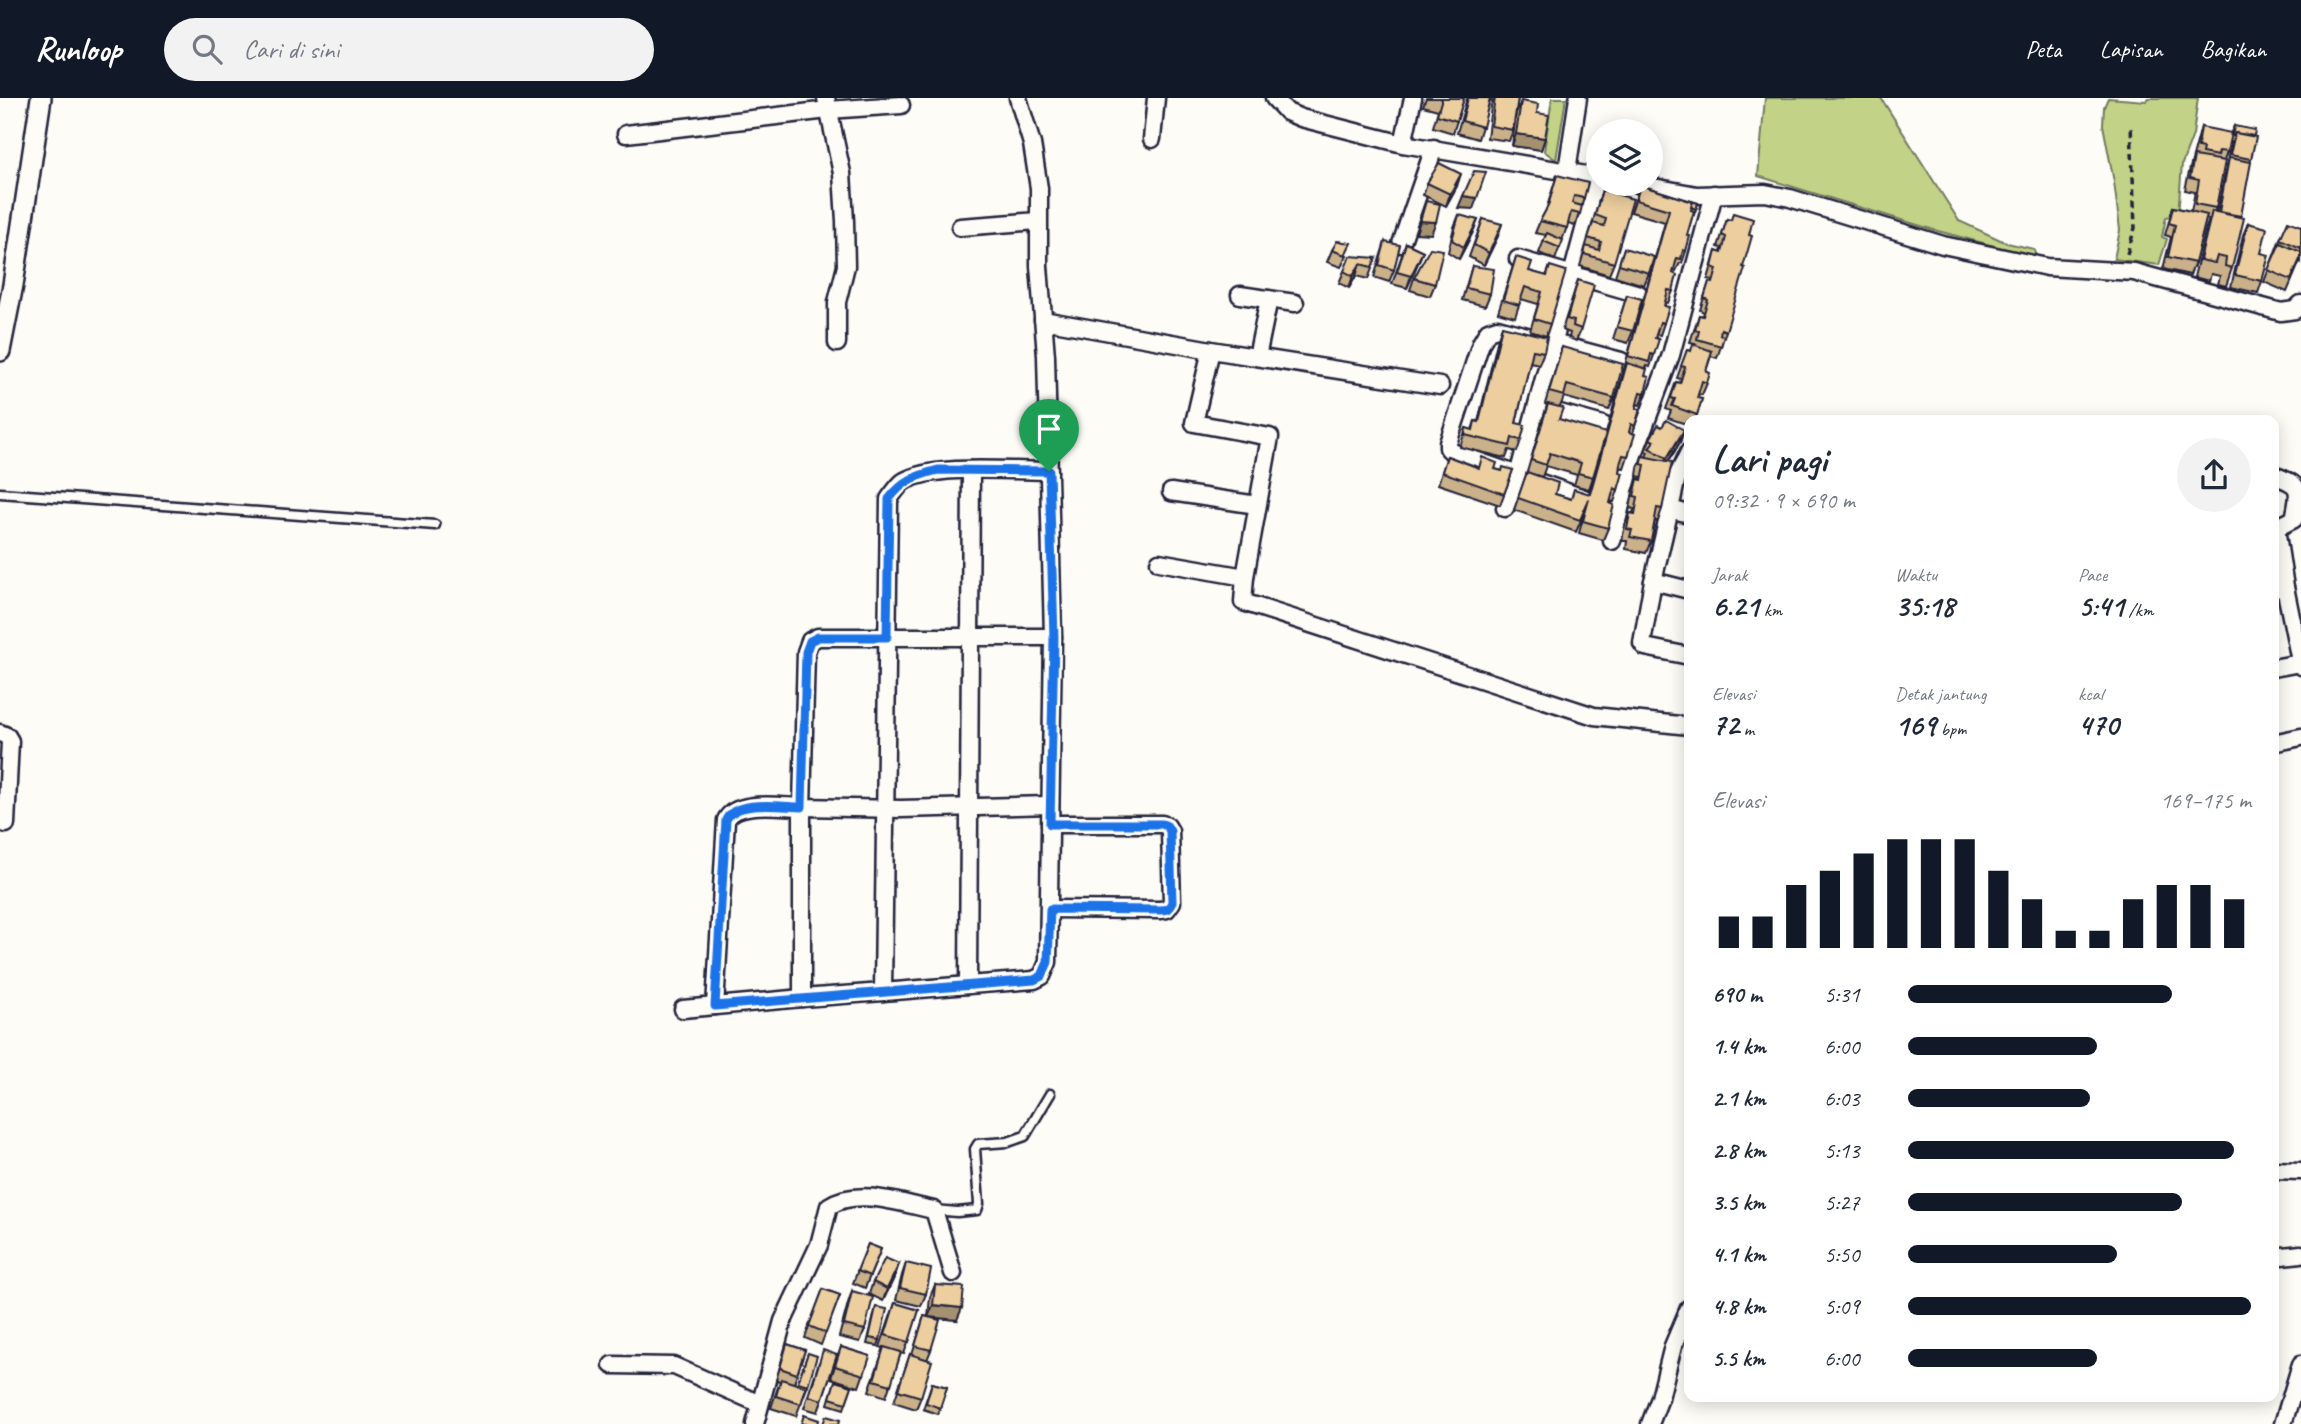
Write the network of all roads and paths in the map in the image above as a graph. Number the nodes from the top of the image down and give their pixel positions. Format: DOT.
graph roads {
  1 [pos="41,98"];
  2 [pos="1018,98"];
  3 [pos="1156,98"];
  4 [pos="1274,98"];
  5 [pos="1413,98"];
  6 [pos="1578,98"];
  7 [pos="827,104"];
  8 [pos="901,105"];
  9 [pos="2132,124"];
  10 [pos="626,134"];
  11 [pos="1152,139"];
  12 [pos="1403,144"];
  13 [pos="1434,148"];
  14 [pos="1567,171"];
  15 [pos="1586,175"];
  16 [pos="1663,188"];
  17 [pos="1714,194"];
  18 [pos="1593,196"];
  19 [pos="1038,221"];
  20 [pos="960,227"];
  21 [pos="1401,244"];
  22 [pos="1518,258"];
  23 [pos="2122,271"];
  24 [pos="1572,274"];
  25 [pos="6,285"];
  26 [pos="1639,294"];
  27 [pos="1240,295"];
  28 [pos="1269,299"];
  29 [pos="1295,303"];
  30 [pos="2301,304"];
  31 [pos="1043,320"];
  32 [pos="837,343"];
  33 [pos="1553,343"];
  34 [pos="1211,350"];
  35 [pos="0,351"];
  36 [pos="1257,357"];
  37 [pos="1621,361"];
  38 [pos="1440,386"];
  39 [pos="1536,406"];
  40 [pos="1603,425"];
  41 [pos="1684,462"];
  42 [pos="971,470"];
  43 [pos="1049,471"];
  44 [pos="1518,475"];
  45 [pos="2279,477"];
  46 [pos="0,492"];
  47 [pos="1171,492"];
  48 [pos="1584,498"];
  49 [pos="1257,505"];
  50 [pos="1505,508"];
  51 [pos="1670,509"];
  52 [pos="1684,513"];
  53 [pos="2298,520"];
  54 [pos="435,525"];
  55 [pos="2279,526"];
  56 [pos="1612,541"];
  57 [pos="1159,562"];
  58 [pos="1245,577"];
  59 [pos="1653,581"];
  60 [pos="2279,588"];
  61 [pos="1684,589"];
  62 [pos="2296,609"];
  63 [pos="887,637"];
  64 [pos="971,637"];
  65 [pos="1054,638"];
  66 [pos="1684,655"];
  67 [pos="2301,664"];
  68 [pos="2279,667"];
  69 [pos="1684,725"];
  70 [pos="0,733"];
  71 [pos="2301,737"];
  72 [pos="2279,742"];
  73 [pos="1050,805"];
  74 [pos="802,807"];
  75 [pos="886,808"];
  76 [pos="969,808"];
  77 [pos="6,824"];
  78 [pos="1050,824"];
  79 [pos="1050,909"];
  80 [pos="968,985"];
  81 [pos="883,992"];
  82 [pos="802,998"];
  83 [pos="715,1006"];
  84 [pos="684,1009"];
  85 [pos="1050,1094"];
  86 [pos="2279,1170"];
  87 [pos="2301,1171"];
  88 [pos="934,1210"];
  89 [pos="2301,1254"];
  90 [pos="2279,1256"];
  91 [pos="953,1273"];
  92 [pos="1684,1320"];
  93 [pos="2301,1364"];
  94 [pos="612,1365"];
  95 [pos="760,1404"];
  96 [pos="755,1424"];
  97 [pos="1650,1424"];
  98 [pos="2283,1424"];
  1 -- 25 [label="street"];
  2 -- 19 [label="street"];
  3 -- 11 [label="street"];
  4 -- 12 [label="street"];
  5 -- 12 [label="street"];
  6 -- 14 [label="street"];
  7 -- 8 [label="street"];
  7 -- 10 [label="street"];
  7 -- 32 [label="street"];
  9 -- 23 [label="path"];
  12 -- 13 [label="street"];
  13 -- 14 [label="street"];
  13 -- 21 [label="street"];
  14 -- 15 [label="street"];
  16 -- 17 [label="street"];
  17 -- 23 [label="street"];
  17 -- 56 [label="street"];
  18 -- 24 [label="street"];
  19 -- 20 [label="street"];
  19 -- 31 [label="street"];
  22 -- 24 [label="street"];
  23 -- 30 [label="street"];
  24 -- 26 [label="street"];
  24 -- 33 [label="street"];
  25 -- 35 [label="street"];
  27 -- 28 [label="street"];
  28 -- 29 [label="street"];
  28 -- 36 [label="street"];
  31 -- 34 [label="street"];
  31 -- 43 [label="street"];
  33 -- 37 [label="street"];
  33 -- 39 [label="street"];
  33 -- 44 [label="street"];
  34 -- 36 [label="street"];
  34 -- 49 [label="street"];
  36 -- 38 [label="street"];
  39 -- 40 [label="street"];
  39 -- 44 [label="street"];
  41 -- 51 [label="street"];
  42 -- 43 [label="street"];
  42 -- 63 [label="street"];
  42 -- 64 [label="street"];
  43 -- 65 [label="street"];
  44 -- 48 [label="street"];
  44 -- 50 [label="street"];
  45 -- 53 [label="street"];
  46 -- 54 [label="lane"];
  47 -- 49 [label="street"];
  49 -- 58 [label="street"];
  51 -- 52 [label="street"];
  51 -- 59 [label="street"];
  53 -- 55 [label="street"];
  57 -- 58 [label="street"];
  58 -- 69 [label="street"];
  59 -- 61 [label="street"];
  59 -- 66 [label="street"];
  60 -- 62 [label="street"];
  62 -- 67 [label="street"];
  63 -- 64 [label="street"];
  63 -- 74 [label="street"];
  63 -- 75 [label="street"];
  64 -- 65 [label="street"];
  64 -- 76 [label="street"];
  65 -- 73 [label="street"];
  67 -- 68 [label="street"];
  70 -- 77 [label="street"];
  71 -- 72 [label="street"];
  73 -- 76 [label="street"];
  73 -- 78 [label="street"];
  74 -- 75 [label="street"];
  74 -- 82 [label="street"];
  74 -- 83 [label="street"];
  75 -- 76 [label="street"];
  75 -- 81 [label="street"];
  76 -- 80 [label="street"];
  78 -- 79 [label="street"];
  78 -- 79 [label="street"];
  79 -- 80 [label="street"];
  80 -- 81 [label="street"];
  81 -- 82 [label="street"];
  82 -- 83 [label="street"];
  83 -- 84 [label="street"];
  85 -- 88 [label="lane"];
  86 -- 87 [label="street"];
  88 -- 91 [label="street"];
  88 -- 95 [label="street"];
  89 -- 90 [label="street"];
  92 -- 97 [label="street"];
  93 -- 98 [label="street"];
  94 -- 95 [label="street"];
  95 -- 96 [label="street"];
}
